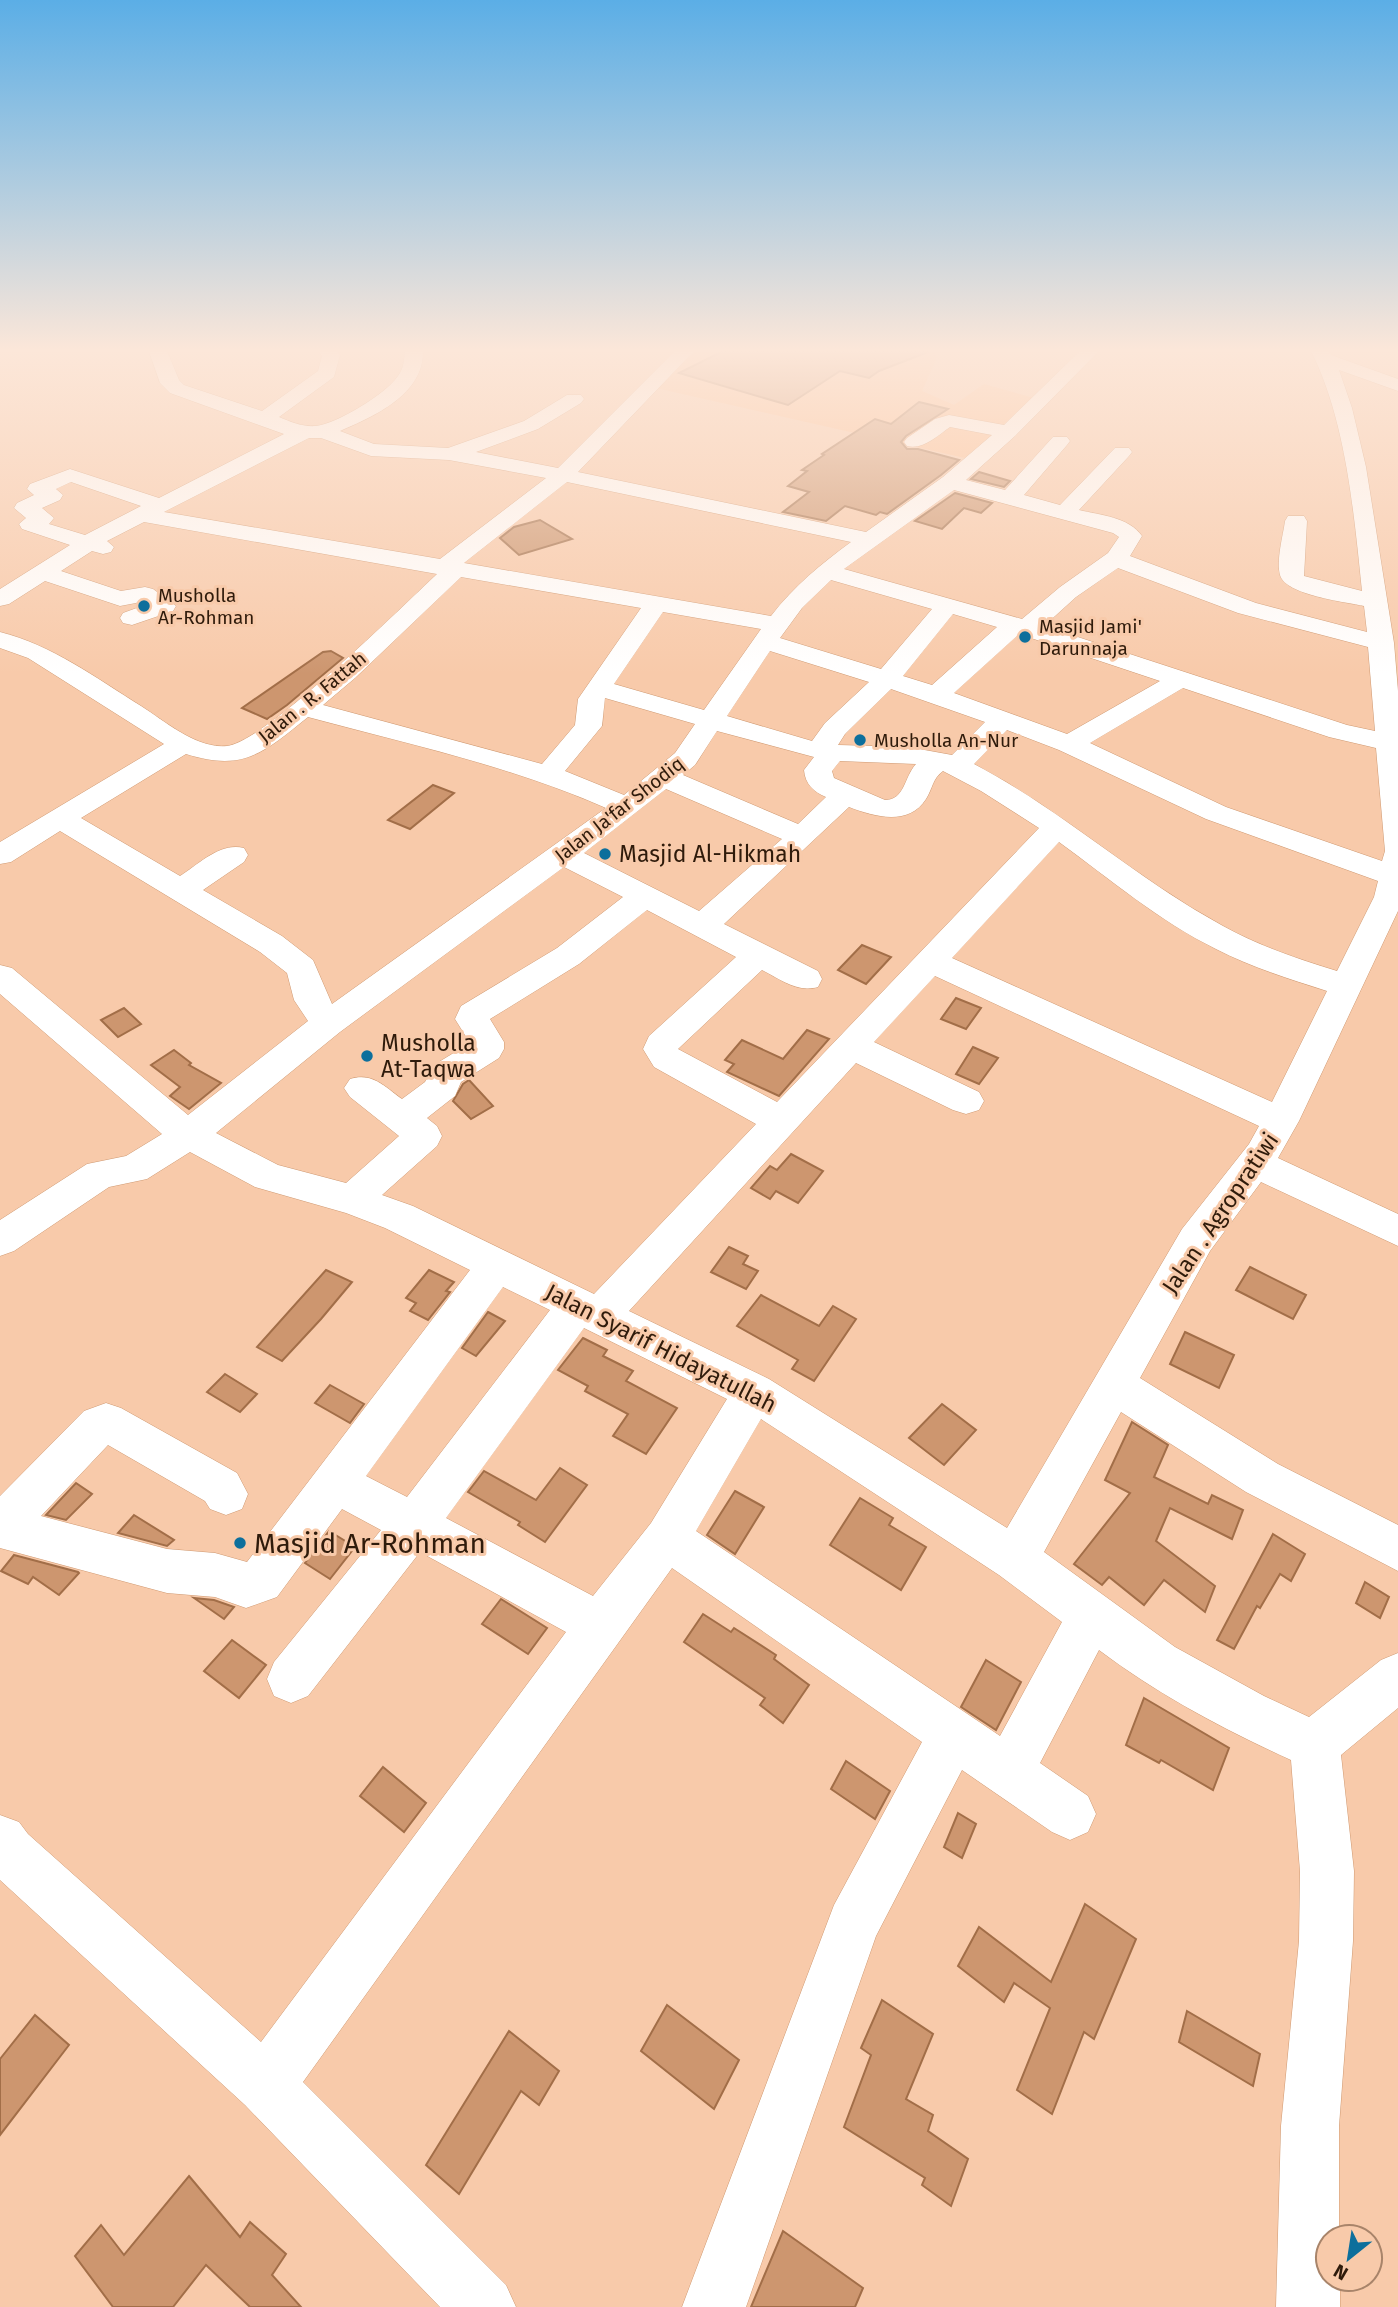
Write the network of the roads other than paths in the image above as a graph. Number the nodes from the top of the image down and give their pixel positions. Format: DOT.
graph roads {
  1 [pos="257,459"];
  2 [pos="476,459"];
  3 [pos="579,459"];
  4 [pos="978,459"];
  5 [pos="1044,459"];
  6 [pos="1116,459"];
  7 [pos="1353,459"];
  8 [pos="564,474"];
  9 [pos="951,482"];
  10 [pos="1010,497"];
  11 [pos="150,510"];
  12 [pos="1065,512"];
  13 [pos="1296,521"];
  14 [pos="873,540"];
  15 [pos="89,543"];
  16 [pos="119,551"];
  17 [pos="1117,558"];
  18 [pos="449,569"];
  19 [pos="826,570"];
  20 [pos="40,572"];
  21 [pos="0,598"];
  22 [pos="1376,601"];
  23 [pos="656,604"];
  24 [pos="949,604"];
  25 [pos="132,618"];
  26 [pos="1020,626"];
  27 [pos="770,633"];
  28 [pos="0,640"];
  29 [pos="1381,643"];
  30 [pos="886,678"];
  31 [pos="1179,680"];
  32 [pos="599,688"];
  33 [pos="936,695"];
  34 [pos="303,708"];
  35 [pos="1003,719"];
  36 [pos="713,720"];
  37 [pos="1389,743"];
  38 [pos="183,744"];
  39 [pos="1069,744"];
  40 [pos="828,752"];
  41 [pos="948,763"];
  42 [pos="548,775"];
  43 [pos="663,777"];
  44 [pos="845,795"];
  45 [pos="628,807"];
  46 [pos="61,819"];
  47 [pos="1056,828"];
  48 [pos="802,838"];
  49 [pos="563,854"];
  50 [pos="0,855"];
  51 [pos="233,855"];
  52 [pos="1395,875"];
  53 [pos="181,890"];
  54 [pos="643,897"];
  55 [pos="702,926"];
  56 [pos="757,956"];
  57 [pos="930,961"];
  58 [pos="0,976"];
  59 [pos="806,979"];
  60 [pos="1347,986"];
  61 [pos="328,1024"];
  62 [pos="851,1046"];
  63 [pos="362,1088"];
  64 [pos="966,1101"];
  65 [pos="402,1118"];
  66 [pos="780,1121"];
  67 [pos="1281,1121"];
  68 [pos="190,1135"];
  69 [pos="1255,1163"];
  70 [pos="352,1200"];
  71 [pos="1398,1231"];
  72 [pos="0,1240"];
  73 [pos="497,1265"];
  74 [pos="589,1310"];
  75 [pos="1114,1385"];
  76 [pos="754,1392"];
  77 [pos="335,1482"];
  78 [pos="226,1494"];
  79 [pos="414,1524"];
  80 [pos="0,1527"];
  81 [pos="667,1538"];
  82 [pos="1398,1549"];
  83 [pos="1015,1559"];
  84 [pos="1092,1615"];
  85 [pos="600,1625"];
  86 [pos="1398,1677"];
  87 [pos="291,1679"];
  88 [pos="954,1733"];
  89 [pos="1314,1745"];
  90 [pos="1009,1771"];
  91 [pos="1070,1814"];
  92 [pos="3,1852"];
  93 [pos="265,2085"];
  94 [pos="484,2307"];
  95 [pos="714,2307"];
  96 [pos="1308,2307"];
  1 -- 11 [label="street"];
  2 -- 8 [label="street"];
  3 -- 8 [label="street, Jalan . R. Fattah"];
  4 -- 9 [label="street, Jalan Ja'far Shodiq"];
  5 -- 10 [label="street"];
  6 -- 12 [label="street"];
  7 -- 22 [label="street"];
  8 -- 14 [label="street"];
  8 -- 18 [label="street, Jalan . R. Fattah"];
  9 -- 10 [label="street"];
  9 -- 14 [label="street, Jalan Ja'far Shodiq"];
  10 -- 12 [label="street"];
  11 -- 15 [label="street"];
  11 -- 15 [label="street"];
  11 -- 18 [label="street"];
  12 -- 17 [label="street"];
  13 -- 22 [label="street"];
  14 -- 19 [label="street, Jalan Ja'far Shodiq"];
  15 -- 16 [label="street"];
  15 -- 20 [label="street"];
  17 -- 26 [label="street"];
  17 -- 29 [label="street"];
  18 -- 23 [label="street"];
  18 -- 34 [label="street, Jalan . R. Fattah"];
  19 -- 24 [label="street"];
  19 -- 27 [label="street, Jalan Ja'far Shodiq"];
  20 -- 21 [label="street"];
  20 -- 25 [label="street"];
  22 -- 29 [label="street"];
  23 -- 27 [label="street"];
  23 -- 32 [label="street"];
  24 -- 26 [label="street"];
  24 -- 30 [label="street"];
  26 -- 31 [label="street"];
  26 -- 33 [label="street"];
  27 -- 30 [label="street"];
  27 -- 36 [label="street, Jalan Ja'far Shodiq"];
  28 -- 38 [label="street, Jalan . R. Fattah"];
  29 -- 37 [label="street"];
  30 -- 33 [label="street"];
  30 -- 40 [label="street"];
  31 -- 37 [label="street"];
  31 -- 39 [label="street"];
  32 -- 36 [label="street"];
  32 -- 42 [label="street"];
  33 -- 35 [label="street"];
  34 -- 38 [label="street, Jalan . R. Fattah"];
  34 -- 42 [label="street"];
  35 -- 39 [label="street"];
  35 -- 41 [label="street"];
  36 -- 40 [label="street"];
  36 -- 43 [label="street, Jalan Ja'far Shodiq"];
  37 -- 52 [label="street"];
  38 -- 46 [label="street"];
  39 -- 52 [label="street"];
  40 -- 41 [label="street"];
  40 -- 44 [label="street"];
  41 -- 44 [label="street"];
  41 -- 47 [label="street"];
  42 -- 45 [label="street"];
  43 -- 45 [label="street, Jalan Ja'far Shodiq"];
  43 -- 48 [label="street"];
  44 -- 48 [label="street"];
  45 -- 49 [label="street, Jalan Ja'far Shodiq"];
  46 -- 50 [label="street"];
  46 -- 53 [label="street"];
  47 -- 57 [label="street"];
  47 -- 60 [label="street"];
  48 -- 55 [label="street"];
  49 -- 54 [label="street"];
  49 -- 61 [label="street, Jalan Ja'far Shodiq"];
  51 -- 53 [label="street"];
  52 -- 60 [label="street, Jalan . Agropratiwi"];
  53 -- 61 [label="street"];
  54 -- 55 [label="street"];
  54 -- 65 [label="street"];
  55 -- 56 [label="street"];
  56 -- 59 [label="street"];
  56 -- 66 [label="street"];
  57 -- 62 [label="street"];
  57 -- 67 [label="street"];
  58 -- 68 [label="street, Jalan Syarif Hidayatullah"];
  60 -- 67 [label="street, Jalan . Agropratiwi"];
  61 -- 68 [label="street, Jalan Ja'far Shodiq"];
  62 -- 64 [label="street"];
  62 -- 66 [label="street"];
  63 -- 65 [label="street"];
  65 -- 70 [label="street"];
  66 -- 74 [label="street"];
  67 -- 69 [label="street, Jalan . Agropratiwi"];
  68 -- 70 [label="street, Jalan Syarif Hidayatullah"];
  68 -- 72 [label="street, Jalan Ja'far Shodiq"];
  69 -- 71 [label="street"];
  69 -- 75 [label="street, Jalan . Agropratiwi"];
  70 -- 73 [label="street, Jalan Syarif Hidayatullah"];
  73 -- 74 [label="street, Jalan Syarif Hidayatullah"];
  73 -- 77 [label="street"];
  74 -- 76 [label="street, Jalan Syarif Hidayatullah"];
  74 -- 79 [label="street"];
  75 -- 82 [label="street"];
  75 -- 83 [label="street, Jalan . Agropratiwi"];
  76 -- 81 [label="street"];
  76 -- 83 [label="street, Jalan Syarif Hidayatullah"];
  77 -- 79 [label="street"];
  77 -- 80 [label="street"];
  78 -- 80 [label="street"];
  79 -- 85 [label="street"];
  79 -- 87 [label="street"];
  81 -- 85 [label="street"];
  81 -- 88 [label="street"];
  83 -- 84 [label="street, Jalan Syarif Hidayatullah"];
  84 -- 89 [label="street, Jalan Syarif Hidayatullah"];
  84 -- 90 [label="street"];
  85 -- 93 [label="street"];
  86 -- 89 [label="street"];
  88 -- 90 [label="street"];
  88 -- 95 [label="street"];
  89 -- 96 [label="street"];
  90 -- 91 [label="street"];
  92 -- 93 [label="street"];
  93 -- 94 [label="street"];
}
